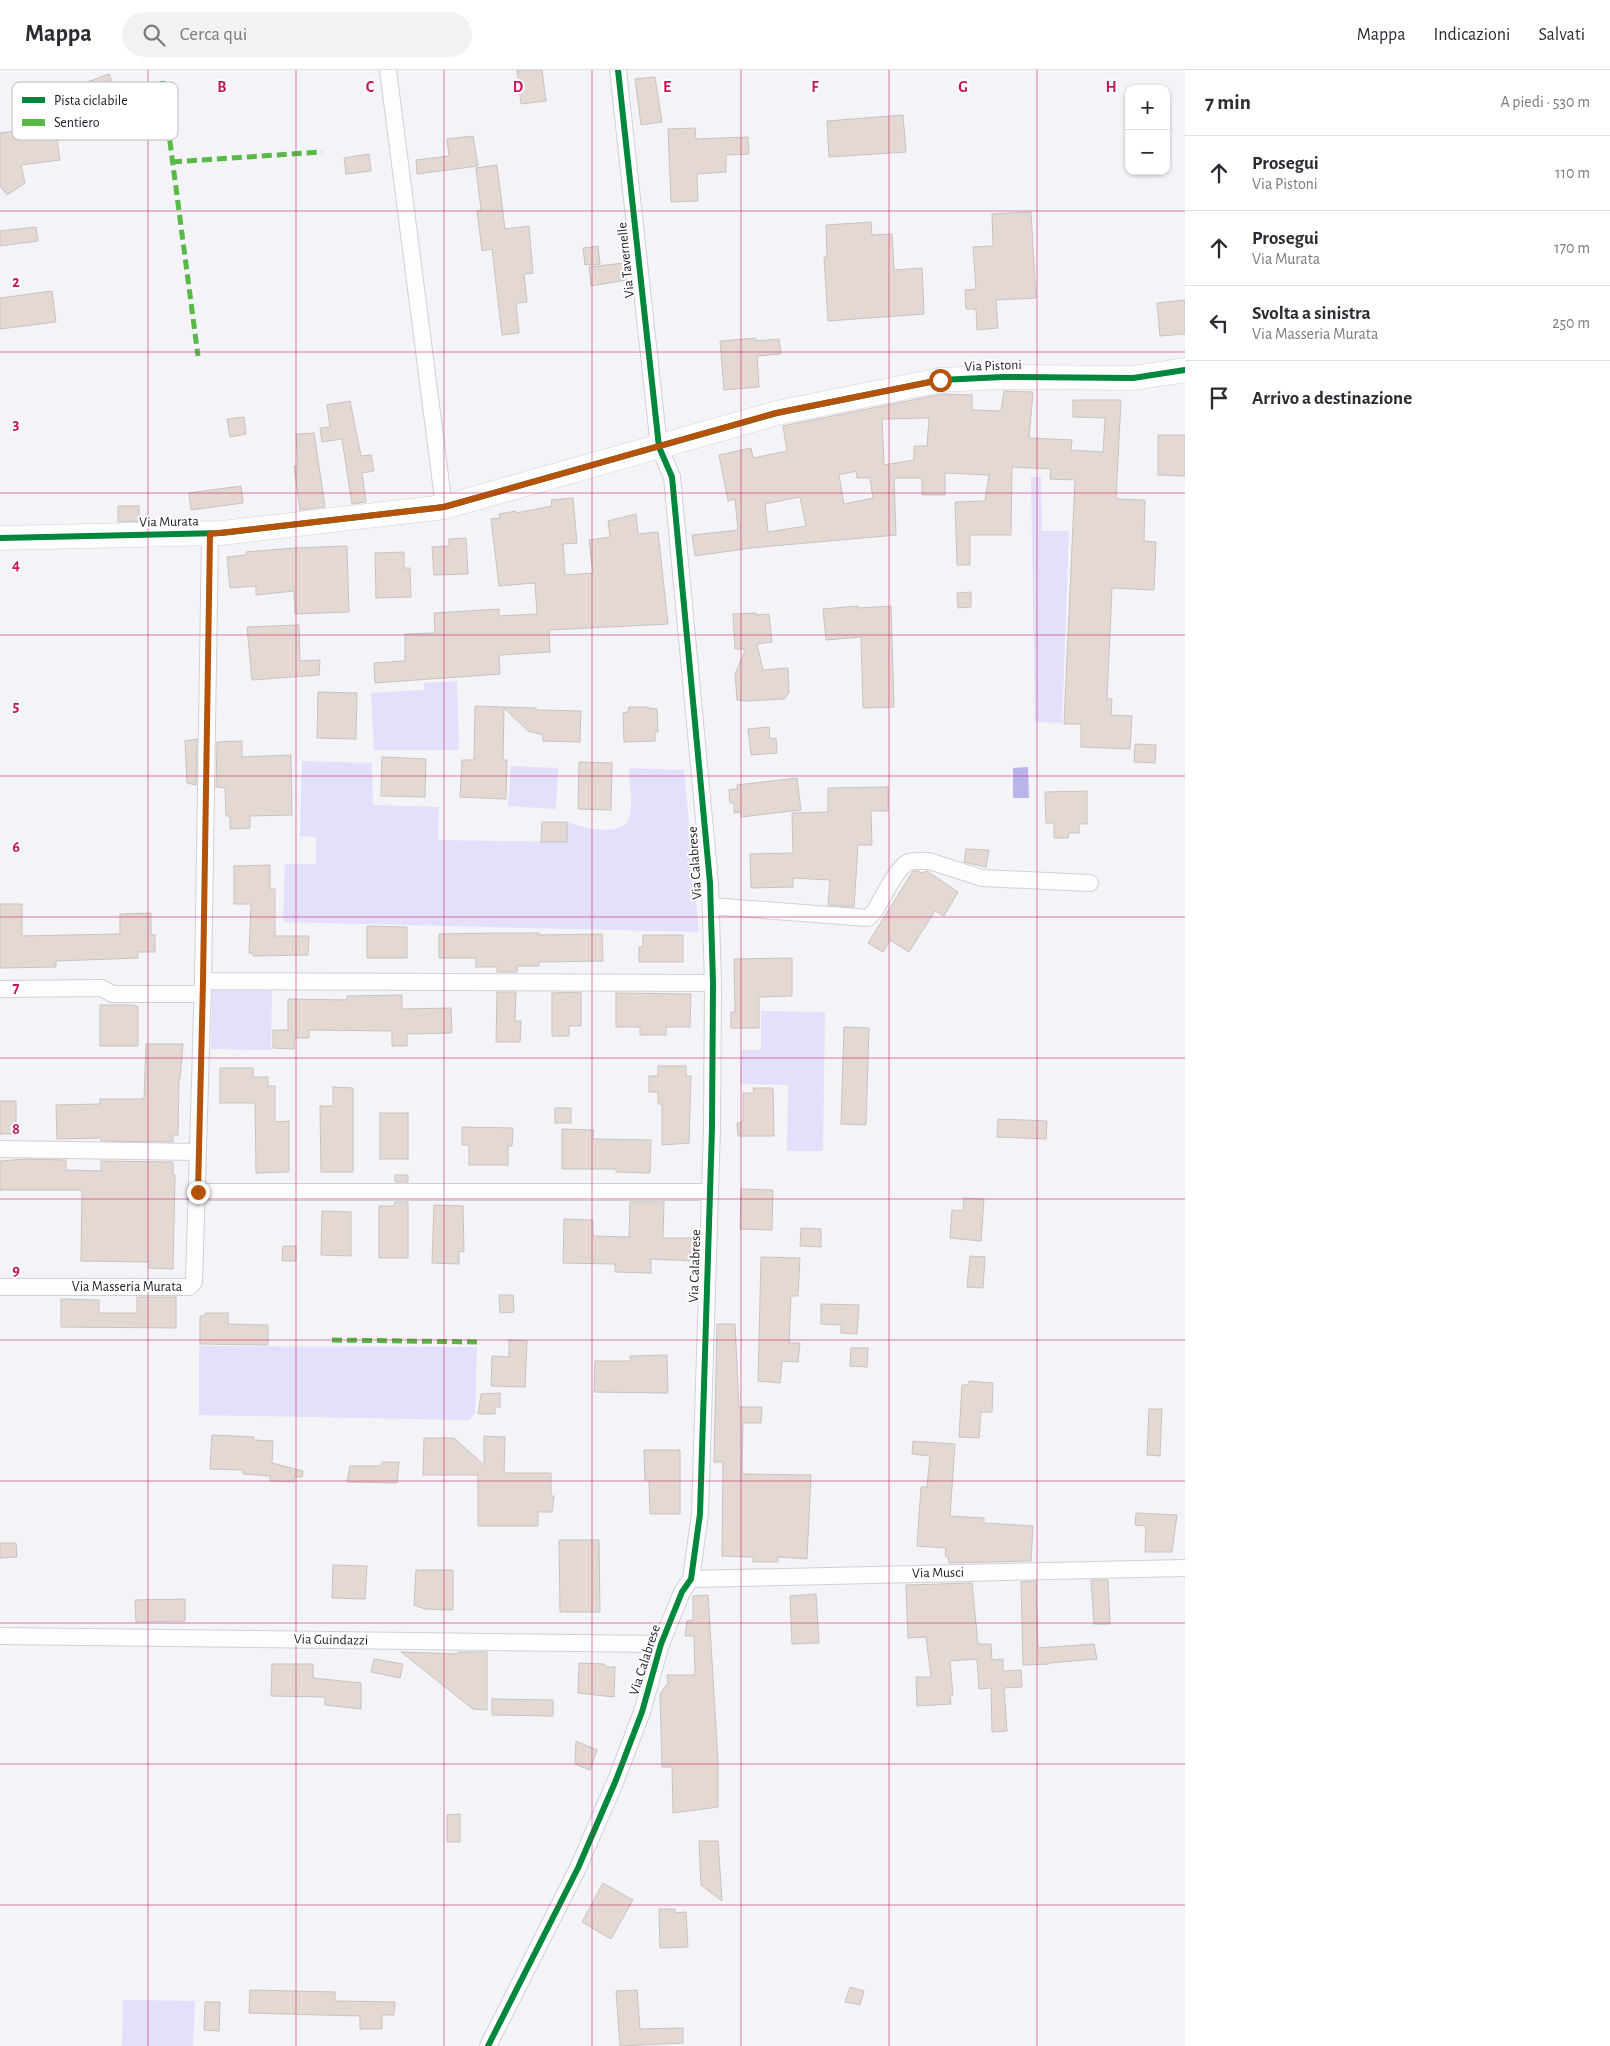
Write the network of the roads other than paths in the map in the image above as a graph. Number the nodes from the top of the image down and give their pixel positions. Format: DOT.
graph roads {
  1 [pos="388,70"];
  2 [pos="618,70"];
  3 [pos="1185,370"];
  4 [pos="659,447"];
  5 [pos="444,507"];
  6 [pos="210,534"];
  7 [pos="0,538"];
  8 [pos="1090,883"];
  9 [pos="711,906"];
  10 [pos="713,983"];
  11 [pos="203,988"];
  12 [pos="0,989"];
  13 [pos="0,1150"];
  14 [pos="198,1152"];
  15 [pos="198,1192"];
  16 [pos="710,1192"];
  17 [pos="0,1287"];
  18 [pos="1185,1568"];
  19 [pos="691,1579"];
  20 [pos="0,1636"];
  21 [pos="661,1644"];
  22 [pos="488,2046"];
  1 -- 5 [label="street"];
  2 -- 4 [label="street, Via Tavernelle"];
  3 -- 4 [label="street, Via Pistoni"];
  4 -- 5 [label="street, Via Murata"];
  4 -- 9 [label="street, Via Calabrese"];
  5 -- 6 [label="street, Via Murata"];
  6 -- 7 [label="street, Via Murata"];
  6 -- 11 [label="street, Via Masseria Murata"];
  8 -- 9 [label="street"];
  9 -- 10 [label="street, Via Calabrese"];
  10 -- 11 [label="street"];
  10 -- 16 [label="street, Via Calabrese"];
  11 -- 12 [label="street"];
  11 -- 14 [label="street, Via Masseria Murata"];
  13 -- 14 [label="street"];
  14 -- 15 [label="street, Via Masseria Murata"];
  15 -- 16 [label="street"];
  15 -- 17 [label="street, Via Masseria Murata"];
  16 -- 19 [label="street, Via Calabrese"];
  18 -- 19 [label="street, Via Musci"];
  19 -- 21 [label="street, Via Calabrese"];
  20 -- 21 [label="street, Via Guindazzi"];
  21 -- 22 [label="street, Via Calabrese"];
}
